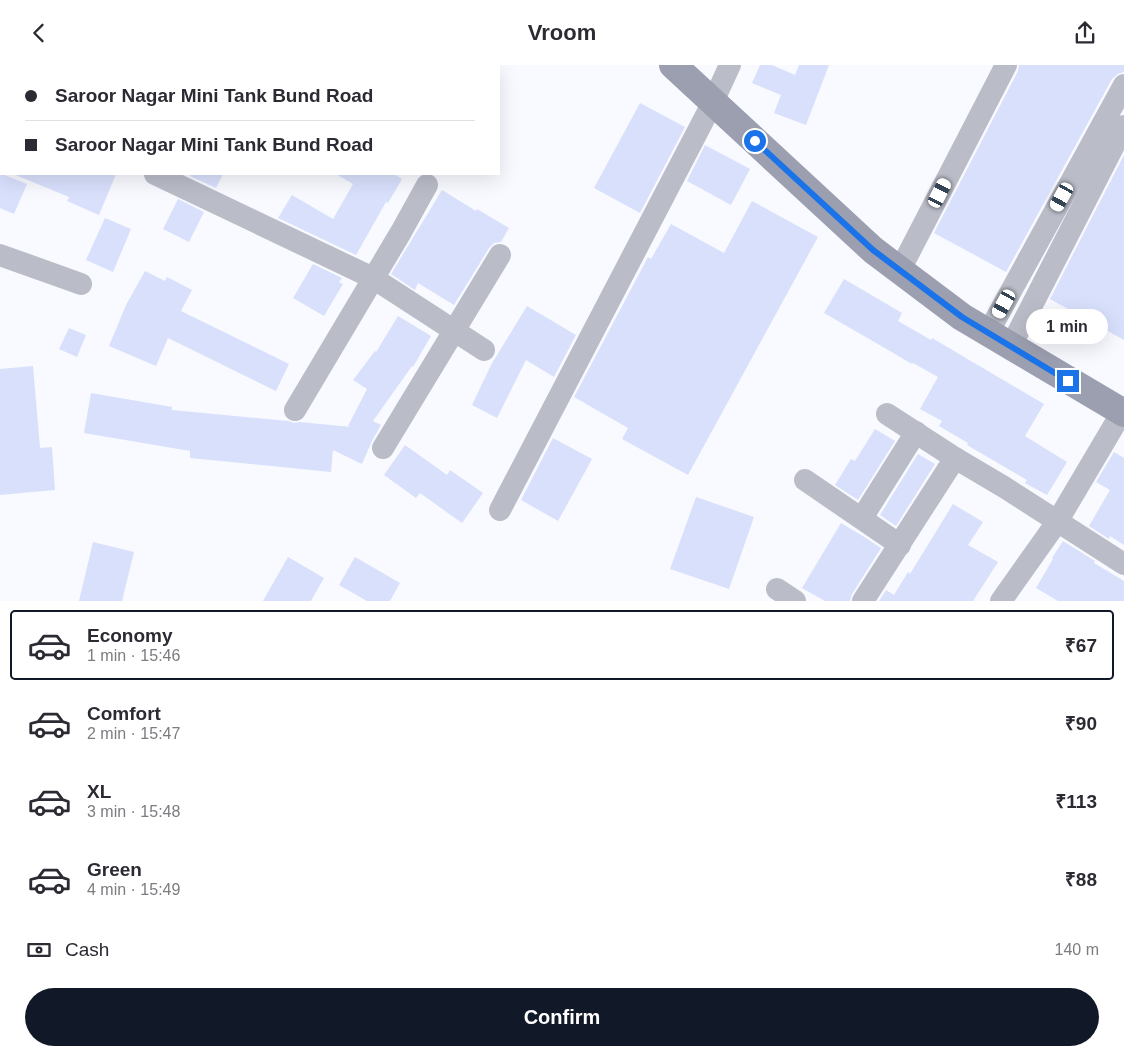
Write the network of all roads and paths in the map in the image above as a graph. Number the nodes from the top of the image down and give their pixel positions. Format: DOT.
graph roads {
  1 [pos="673,65"];
  2 [pos="730,65"];
  3 [pos="1006,65"];
  4 [pos="1124,85"];
  5 [pos="713,102"];
  6 [pos="1124,126"];
  7 [pos="157,175"];
  8 [pos="427,185"];
  9 [pos="0,255"];
  10 [pos="500,255"];
  11 [pos="900,270"];
  12 [pos="373,279"];
  13 [pos="81,284"];
  14 [pos="454,331"];
  15 [pos="1000,339"];
  16 [pos="484,350"];
  17 [pos="295,410"];
  18 [pos="1123,413"];
  19 [pos="887,414"];
  20 [pos="916,432"];
  21 [pos="383,448"];
  22 [pos="955,458"];
  23 [pos="805,480"];
  24 [pos="500,510"];
  25 [pos="862,518"];
  26 [pos="1057,522"];
  27 [pos="900,545"];
  28 [pos="1124,564"];
  29 [pos="863,601"];
  30 [pos="1002,601"];
  1 -- 5 [label="main road"];
  2 -- 5 [label="street"];
  3 -- 11 [label="street"];
  4 -- 15 [label="street"];
  5 -- 11 [label="main road"];
  5 -- 24 [label="street"];
  6 -- 15 [label="street"];
  7 -- 12 [label="street"];
  8 -- 12 [label="street"];
  9 -- 13 [label="street"];
  10 -- 14 [label="street"];
  11 -- 15 [label="main road"];
  12 -- 14 [label="street"];
  12 -- 17 [label="street"];
  14 -- 16 [label="street"];
  14 -- 21 [label="street"];
  15 -- 18 [label="main road"];
  18 -- 26 [label="street"];
  19 -- 20 [label="street"];
  20 -- 22 [label="street"];
  20 -- 25 [label="street"];
  22 -- 26 [label="street"];
  22 -- 27 [label="street"];
  23 -- 25 [label="street"];
  25 -- 27 [label="street"];
  26 -- 28 [label="street"];
  26 -- 30 [label="street"];
  27 -- 29 [label="street"];
}
